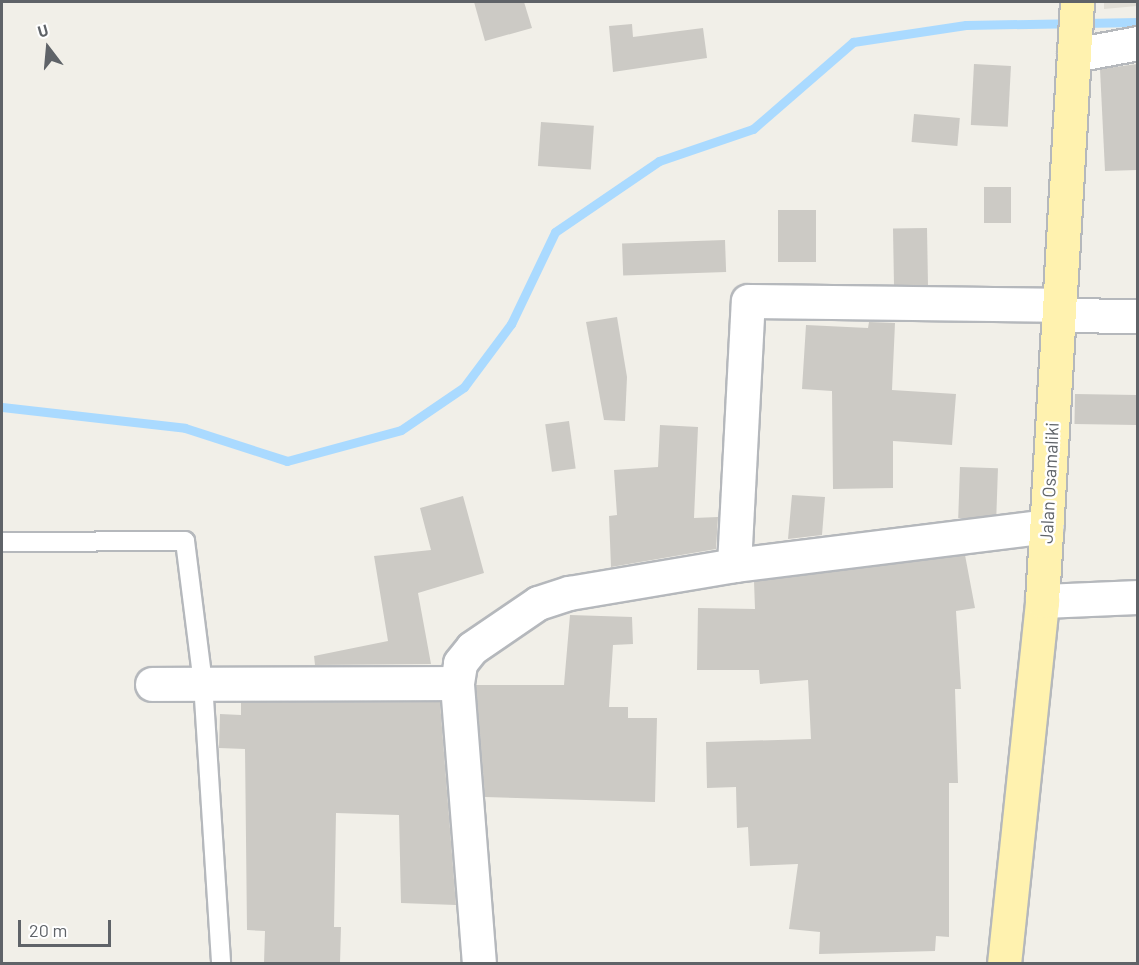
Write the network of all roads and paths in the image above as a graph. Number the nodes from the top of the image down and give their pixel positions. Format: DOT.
graph roads {
  1 [pos="1077,7"];
  2 [pos="1137,43"];
  3 [pos="1075,50"];
  4 [pos="1057,310"];
  5 [pos="1137,316"];
  6 [pos="1047,526"];
  7 [pos="2,543"];
  8 [pos="734,565"];
  9 [pos="1137,597"];
  10 [pos="1042,601"];
  11 [pos="203,683"];
  12 [pos="457,683"];
  13 [pos="152,684"];
  14 [pos="221,963"];
  15 [pos="479,963"];
  16 [pos="1003,963"];
  1 -- 3 [label="main road, Jalan Osamaliki"];
  2 -- 3 [label="street"];
  3 -- 4 [label="main road, Jalan Osamaliki"];
  4 -- 5 [label="street"];
  4 -- 6 [label="main road, Jalan Osamaliki"];
  4 -- 8 [label="street"];
  6 -- 8 [label="street"];
  6 -- 10 [label="main road, Jalan Osamaliki"];
  7 -- 11 [label="lane"];
  8 -- 12 [label="street"];
  9 -- 10 [label="street"];
  10 -- 16 [label="main road, Jalan Osamaliki"];
  11 -- 12 [label="street"];
  11 -- 13 [label="street"];
  11 -- 14 [label="lane"];
  12 -- 15 [label="street"];
}
